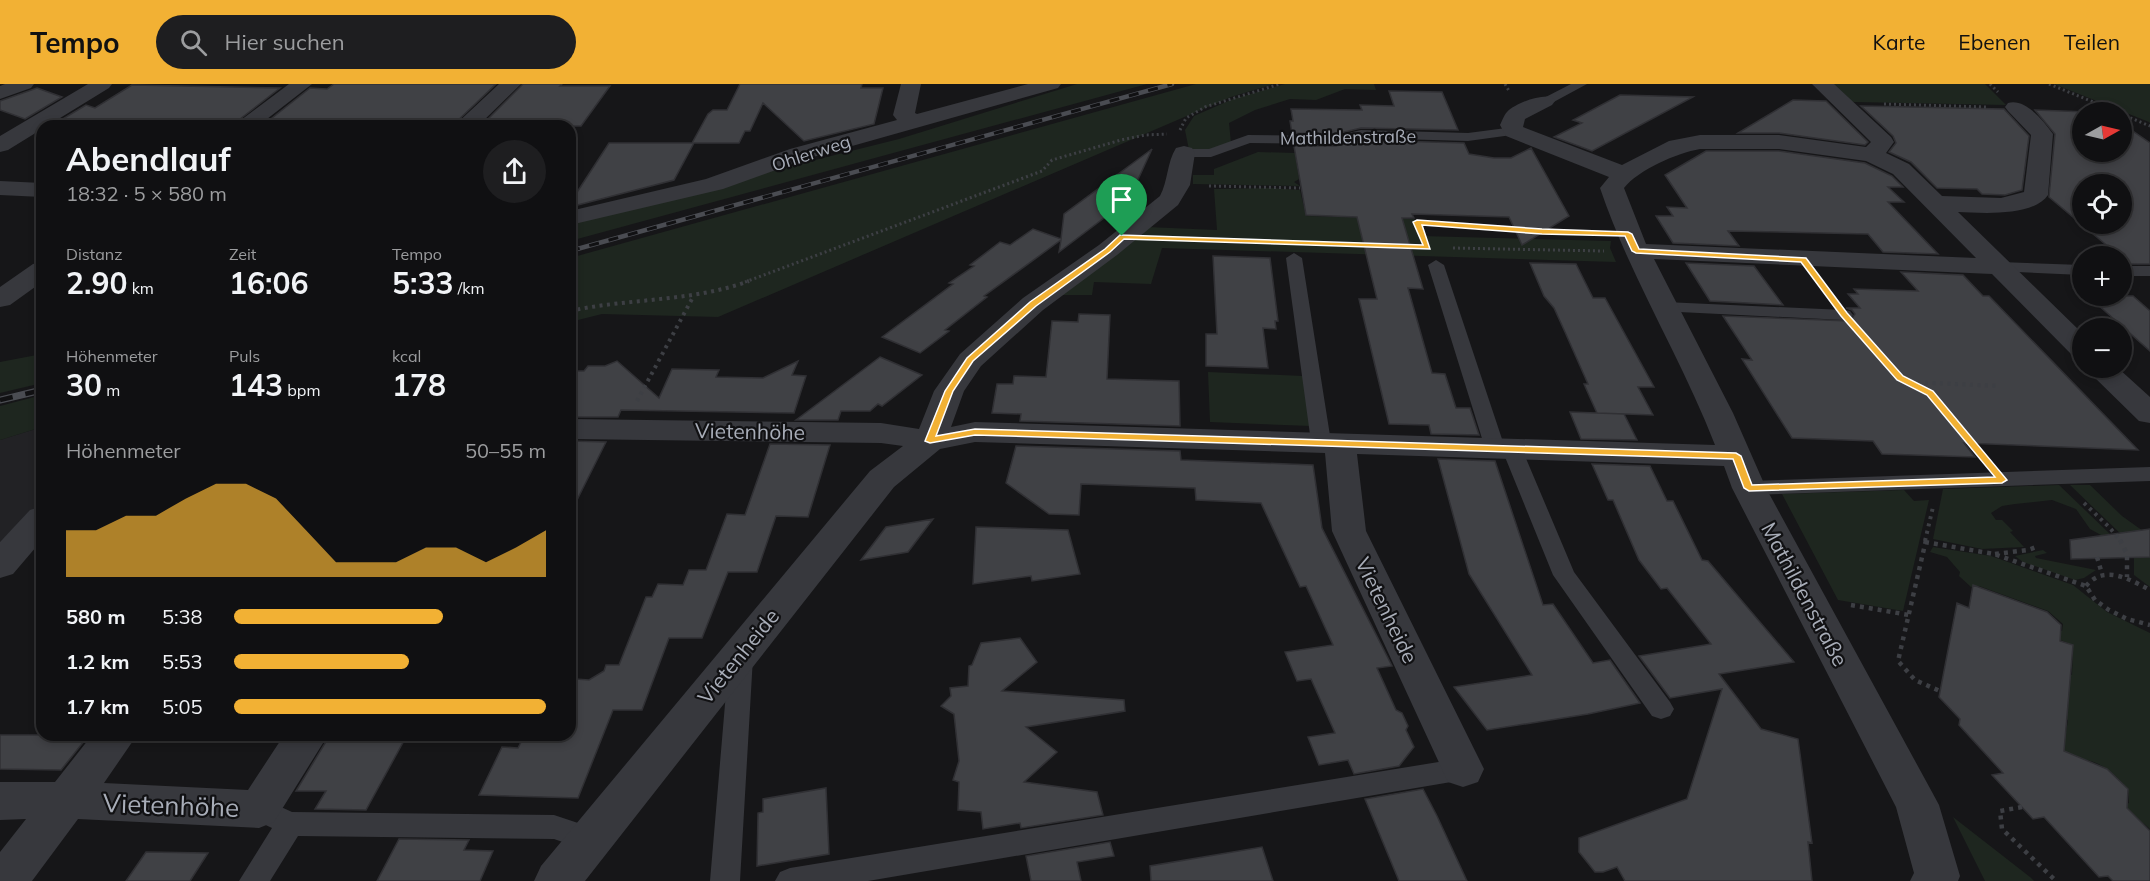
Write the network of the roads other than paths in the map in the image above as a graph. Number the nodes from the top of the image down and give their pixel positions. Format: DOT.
graph roads {
  1 [pos="24,84"];
  2 [pos="102,84"];
  3 [pos="302,84"];
  4 [pos="511,84"];
  5 [pos="911,84"];
  6 [pos="1051,84"];
  7 [pos="1581,84"];
  8 [pos="1822,84"];
  9 [pos="0,93"];
  10 [pos="1545,101"];
  11 [pos="2015,107"];
  12 [pos="43,120"];
  13 [pos="252,120"];
  14 [pos="472,120"];
  15 [pos="915,123"];
  16 [pos="36,124"];
  17 [pos="1514,131"];
  18 [pos="1182,143"];
  19 [pos="0,146"];
  20 [pos="1872,155"];
  21 [pos="1623,174"];
  22 [pos="0,188"];
  23 [pos="36,190"];
  24 [pos="1934,203"];
  25 [pos="576,216"];
  26 [pos="1632,242"];
  27 [pos="1299,251"];
  28 [pos="1436,264"];
  29 [pos="2000,267"];
  30 [pos="2072,270"];
  31 [pos="2132,271"];
  32 [pos="2150,271"];
  33 [pos="36,274"];
  34 [pos="0,299"];
  35 [pos="1665,307"];
  36 [pos="1844,315"];
  37 [pos="2072,339"];
  38 [pos="2112,378"];
  39 [pos="2150,414"];
  40 [pos="576,429"];
  41 [pos="930,441"];
  42 [pos="1331,442"];
  43 [pos="1504,448"];
  44 [pos="1736,456"];
  45 [pos="2150,474"];
  46 [pos="1749,488"];
  47 [pos="36,525"];
  48 [pos="36,551"];
  49 [pos="0,565"];
  50 [pos="0,584"];
  51 [pos="742,652"];
  52 [pos="1661,709"];
  53 [pos="112,741"];
  54 [pos="305,741"];
  55 [pos="1463,769"];
  56 [pos="68,800"];
  57 [pos="0,801"];
  58 [pos="274,816"];
  59 [pos="589,839"];
  60 [pos="4,881"];
  61 [pos="254,881"];
  62 [pos="556,881"];
  63 [pos="725,881"];
  64 [pos="790,881"];
  65 [pos="1933,881"];
  1 -- 9 [label="street"];
  2 -- 12 [label="street"];
  3 -- 13 [label="street"];
  4 -- 14 [label="street"];
  5 -- 15 [label="street"];
  6 -- 15 [label="street, Ohlerweg"];
  7 -- 10 [label="lane"];
  8 -- 20 [label="street"];
  10 -- 17 [label="street"];
  11 -- 24 [label="street"];
  15 -- 25 [label="street, Ohlerweg"];
  16 -- 19 [label="street"];
  17 -- 18 [label="lane, Mathildenstraße"];
  17 -- 21 [label="street"];
  18 -- 41 [label="street"];
  20 -- 21 [label="street"];
  20 -- 24 [label="street"];
  21 -- 26 [label="street, Mathildenstraße"];
  22 -- 23 [label="street"];
  24 -- 29 [label="street"];
  26 -- 29 [label="street"];
  26 -- 35 [label="street, Mathildenstraße"];
  27 -- 42 [label="lane, Vietenheide"];
  28 -- 43 [label="lane"];
  29 -- 30 [label="lane"];
  29 -- 37 [label="street"];
  31 -- 32 [label="lane"];
  33 -- 34 [label="street"];
  35 -- 36 [label="lane"];
  35 -- 44 [label="street, Mathildenstraße"];
  38 -- 39 [label="street"];
  40 -- 41 [label="street, Vietenhöhe"];
  41 -- 42 [label="street, Vietenheide"];
  41 -- 51 [label="street, Vietenheide"];
  42 -- 43 [label="street, Vietenheide"];
  42 -- 55 [label="street, Vietenheide"];
  43 -- 44 [label="street, Vietenheide"];
  43 -- 52 [label="lane"];
  44 -- 46 [label="street, Mathildenstraße"];
  45 -- 46 [label="lane"];
  46 -- 65 [label="street, Mathildenstraße"];
  47 -- 49 [label="street"];
  48 -- 50 [label="street"];
  51 -- 59 [label="street, Vietenheide"];
  51 -- 63 [label="lane"];
  53 -- 56 [label="street, Vietenhöhe"];
  54 -- 58 [label="street, Vietenhöhe"];
  55 -- 64 [label="lane"];
  56 -- 57 [label="street, Vietenhöhe"];
  56 -- 58 [label="street, Vietenhöhe"];
  56 -- 60 [label="street, Vietenhöhe"];
  58 -- 59 [label="lane"];
  58 -- 61 [label="lane"];
  59 -- 62 [label="street, Vietenheide"];
}
